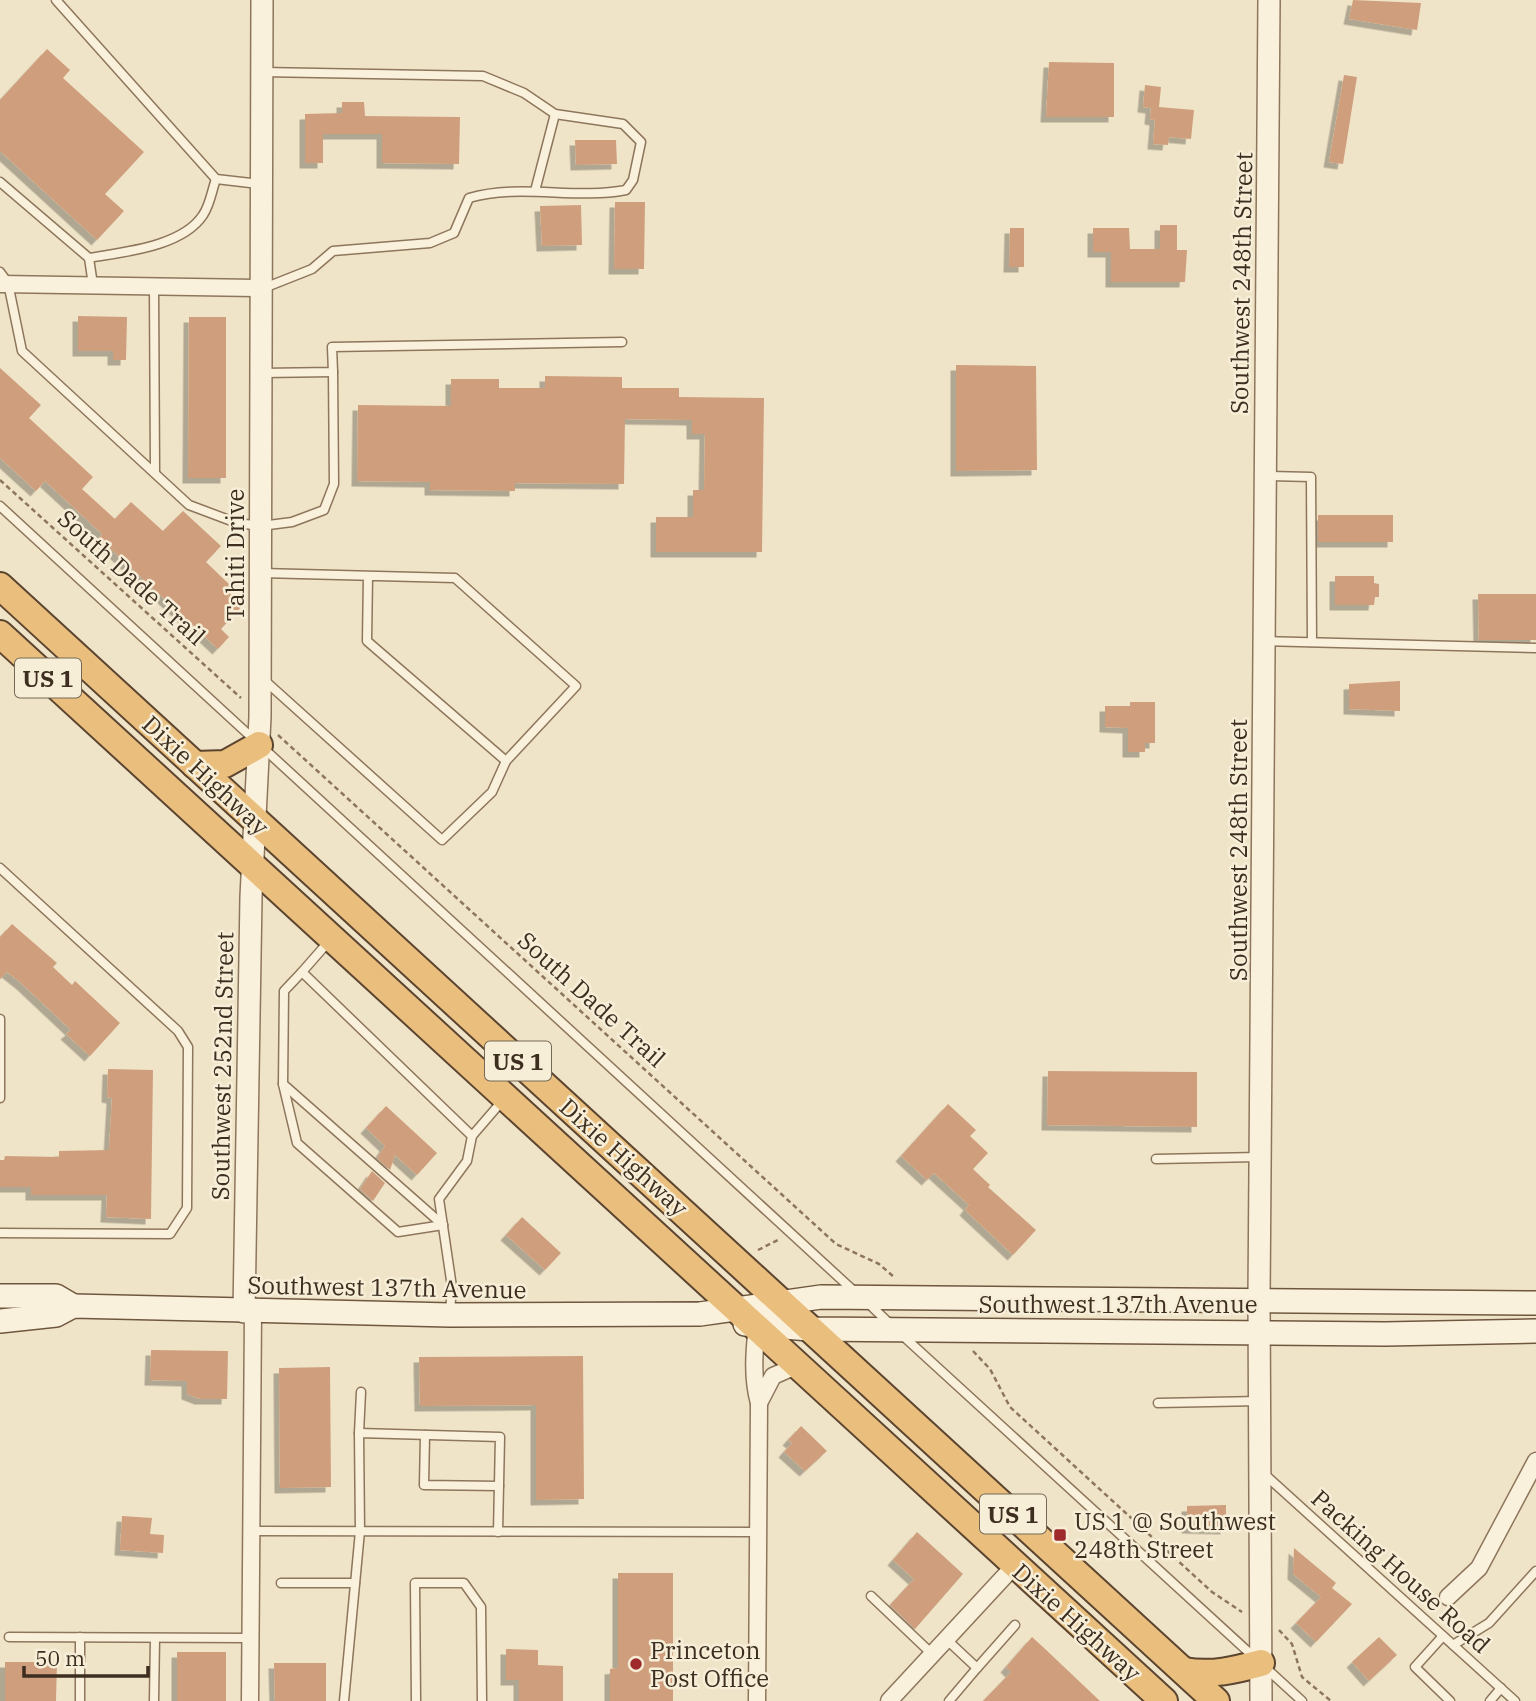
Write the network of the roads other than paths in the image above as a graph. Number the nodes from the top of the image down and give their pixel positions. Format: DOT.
graph roads {
  1 [pos="56,0"];
  2 [pos="262,0"];
  3 [pos="1269,0"];
  4 [pos="262,72"];
  5 [pos="555,114"];
  6 [pos="216,179"];
  7 [pos="0,182"];
  8 [pos="262,184"];
  9 [pos="534,191"];
  10 [pos="89,258"];
  11 [pos="3,280"];
  12 [pos="93,285"];
  13 [pos="153,286"];
  14 [pos="262,288"];
  15 [pos="622,342"];
  16 [pos="333,372"];
  17 [pos="262,373"];
  18 [pos="155,473"];
  19 [pos="1265,476"];
  20 [pos="0,506"];
  21 [pos="261,526"];
  22 [pos="261,573"];
  23 [pos="368,576"];
  24 [pos="0,586"];
  25 [pos="0,634"];
  26 [pos="1265,641"];
  27 [pos="1312,642"];
  28 [pos="1536,648"];
  29 [pos="261,677"];
  30 [pos="267,738"];
  31 [pos="506,761"];
  32 [pos="195,765"];
  33 [pos="256,821"];
  34 [pos="253,865"];
  35 [pos="0,869"];
  36 [pos="332,938"];
  37 [pos="302,972"];
  38 [pos="0,1019"];
  39 [pos="283,1084"];
  40 [pos="506,1097"];
  41 [pos="0,1098"];
  42 [pos="472,1136"];
  43 [pos="1262,1157"];
  44 [pos="1156,1159"];
  45 [pos="689,1217"];
  46 [pos="443,1225"];
  47 [pos="0,1233"];
  48 [pos="0,1296"];
  49 [pos="861,1297"];
  50 [pos="1259,1299"];
  51 [pos="779,1300"];
  52 [pos="1536,1303"];
  53 [pos="73,1306"];
  54 [pos="734,1307"];
  55 [pos="248,1312"];
  56 [pos="700,1314"];
  57 [pos="450,1315"];
  58 [pos="0,1321"];
  59 [pos="757,1326"];
  60 [pos="809,1329"];
  61 [pos="895,1329"];
  62 [pos="1259,1331"];
  63 [pos="1536,1331"];
  64 [pos="798,1365"];
  65 [pos="361,1392"];
  66 [pos="1260,1401"];
  67 [pos="758,1403"];
  68 [pos="1158,1403"];
  69 [pos="359,1433"];
  70 [pos="425,1435"];
  71 [pos="1536,1461"];
  72 [pos="1260,1470"];
  73 [pos="499,1486"];
  74 [pos="250,1531"];
  75 [pos="360,1531"];
  76 [pos="498,1532"];
  77 [pos="757,1532"];
  78 [pos="1015,1565"];
  79 [pos="1536,1571"];
  80 [pos="281,1583"];
  81 [pos="355,1583"];
  82 [pos="871,1596"];
  83 [pos="1448,1597"];
  84 [pos="1016,1625"];
  85 [pos="1443,1636"];
  86 [pos="9,1637"];
  87 [pos="80,1637"];
  88 [pos="155,1638"];
  89 [pos="250,1638"];
  90 [pos="945,1638"];
  91 [pos="1453,1645"];
  92 [pos="931,1653"];
  93 [pos="1261,1662"];
  94 [pos="977,1668"];
  95 [pos="1184,1671"];
  96 [pos="1502,1688"];
  97 [pos="80,1701"];
  98 [pos="154,1701"];
  99 [pos="250,1701"];
  100 [pos="344,1701"];
  101 [pos="416,1701"];
  102 [pos="482,1701"];
  103 [pos="757,1701"];
  104 [pos="889,1701"];
  105 [pos="949,1701"];
  106 [pos="1164,1701"];
  107 [pos="1216,1701"];
  108 [pos="1261,1701"];
  109 [pos="1302,1701"];
  110 [pos="1450,1701"];
  111 [pos="1490,1701"];
  112 [pos="1515,1701"];
  1 -- 6 [label="lane"];
  2 -- 4 [label="street"];
  3 -- 19 [label="street, Southwest 248th Street"];
  4 -- 5 [label="lane"];
  4 -- 8 [label="street"];
  5 -- 9 [label="lane"];
  5 -- 9 [label="lane"];
  6 -- 8 [label="lane"];
  6 -- 10 [label="lane"];
  7 -- 10 [label="lane"];
  8 -- 14 [label="street"];
  9 -- 14 [label="lane"];
  10 -- 12 [label="lane"];
  11 -- 12 [label="street"];
  11 -- 18 [label="lane"];
  12 -- 13 [label="street"];
  13 -- 14 [label="street"];
  13 -- 18 [label="lane"];
  14 -- 17 [label="street, Tahiti Drive"];
  15 -- 16 [label="lane"];
  16 -- 17 [label="lane"];
  16 -- 21 [label="lane"];
  17 -- 21 [label="street, Tahiti Drive"];
  18 -- 21 [label="lane"];
  19 -- 26 [label="street, Southwest 248th Street"];
  19 -- 27 [label="lane"];
  20 -- 30 [label="lane"];
  21 -- 22 [label="street, Tahiti Drive"];
  22 -- 23 [label="lane"];
  22 -- 29 [label="street, Tahiti Drive"];
  23 -- 31 [label="lane"];
  23 -- 31 [label="lane"];
  24 -- 32 [label="highway, Dixie Highway / US 1"];
  25 -- 34 [label="highway, Dixie Highway / US 1"];
  26 -- 27 [label="lane"];
  26 -- 43 [label="street, Southwest 248th Street"];
  27 -- 28 [label="lane"];
  29 -- 30 [label="street, Tahiti Drive"];
  29 -- 31 [label="lane"];
  30 -- 32 [label="highway"];
  30 -- 33 [label="street, Tahiti Drive"];
  30 -- 49 [label="lane"];
  32 -- 33 [label="highway, Dixie Highway / US 1"];
  33 -- 34 [label="street, Southwest 252nd Street"];
  33 -- 45 [label="highway, Dixie Highway / US 1"];
  34 -- 36 [label="highway, Dixie Highway / US 1"];
  34 -- 55 [label="street, Southwest 252nd Street"];
  35 -- 47 [label="lane"];
  36 -- 37 [label="lane"];
  36 -- 40 [label="highway, Dixie Highway / US 1"];
  37 -- 39 [label="lane"];
  37 -- 42 [label="lane"];
  38 -- 41 [label="lane"];
  39 -- 46 [label="lane"];
  39 -- 46 [label="lane"];
  40 -- 42 [label="lane"];
  40 -- 45 [label="highway"];
  40 -- 54 [label="highway, Dixie Highway / US 1"];
  42 -- 46 [label="lane"];
  43 -- 44 [label="lane"];
  43 -- 50 [label="street, Southwest 248th Street"];
  45 -- 51 [label="highway, Dixie Highway / US 1"];
  46 -- 57 [label="lane"];
  48 -- 53 [label="main road, Southwest 137th Avenue"];
  49 -- 50 [label="main road, Southwest 137th Avenue"];
  49 -- 51 [label="main road, Southwest 137th Avenue"];
  49 -- 61 [label="lane"];
  50 -- 52 [label="main road, Southwest 137th Avenue"];
  50 -- 62 [label="street, Southwest 248th Street"];
  51 -- 54 [label="main road, Southwest 137th Avenue"];
  51 -- 60 [label="highway, Dixie Highway / US 1"];
  53 -- 55 [label="main road, Southwest 137th Avenue"];
  53 -- 58 [label="main road, Southwest 137th Avenue"];
  54 -- 56 [label="main road, Southwest 137th Avenue"];
  54 -- 59 [label="highway, Dixie Highway / US 1"];
  55 -- 57 [label="main road, Southwest 137th Avenue"];
  55 -- 74 [label="street, Southwest 252nd Street"];
  56 -- 57 [label="main road, Southwest 137th Avenue"];
  56 -- 59 [label="main road, Southwest 137th Avenue"];
  59 -- 60 [label="main road, Southwest 137th Avenue"];
  59 -- 64 [label="highway, Dixie Highway / US 1"];
  59 -- 67 [label="street"];
  60 -- 61 [label="main road, Southwest 137th Avenue"];
  60 -- 95 [label="highway, Dixie Highway / US 1"];
  61 -- 62 [label="main road, Southwest 137th Avenue"];
  61 -- 93 [label="lane"];
  62 -- 63 [label="main road, Southwest 137th Avenue"];
  62 -- 66 [label="street, Southwest 248th Street"];
  64 -- 67 [label="street"];
  64 -- 78 [label="highway, Dixie Highway / US 1"];
  65 -- 69 [label="lane"];
  66 -- 68 [label="lane"];
  66 -- 72 [label="street, Southwest 248th Street"];
  67 -- 77 [label="street"];
  69 -- 70 [label="lane"];
  69 -- 75 [label="lane"];
  70 -- 73 [label="lane"];
  70 -- 73 [label="lane"];
  71 -- 83 [label="street"];
  72 -- 85 [label="lane, Packing House Road"];
  72 -- 93 [label="street, Southwest 248th Street"];
  73 -- 76 [label="lane"];
  74 -- 75 [label="lane"];
  74 -- 89 [label="street, Southwest 252nd Street"];
  75 -- 76 [label="lane"];
  75 -- 81 [label="lane"];
  76 -- 77 [label="lane"];
  77 -- 103 [label="street"];
  78 -- 90 [label="street"];
  78 -- 106 [label="highway, Dixie Highway / US 1"];
  79 -- 91 [label="lane"];
  80 -- 81 [label="lane"];
  81 -- 100 [label="lane"];
  82 -- 92 [label="lane"];
  84 -- 94 [label="lane"];
  85 -- 91 [label="lane, Packing House Road"];
  85 -- 110 [label="lane"];
  86 -- 87 [label="lane"];
  87 -- 88 [label="lane"];
  87 -- 97 [label="lane"];
  88 -- 89 [label="lane"];
  88 -- 98 [label="lane"];
  89 -- 99 [label="street, Southwest 252nd Street"];
  90 -- 92 [label="street"];
  90 -- 94 [label="lane"];
  91 -- 96 [label="lane, Packing House Road"];
  92 -- 104 [label="street"];
  93 -- 95 [label="highway"];
  93 -- 108 [label="street, Southwest 248th Street"];
  93 -- 109 [label="lane"];
  94 -- 105 [label="lane"];
  95 -- 107 [label="highway, Dixie Highway / US 1"];
  96 -- 111 [label="lane"];
  96 -- 112 [label="lane, Packing House Road"];
  101 -- 102 [label="lane"];
}
